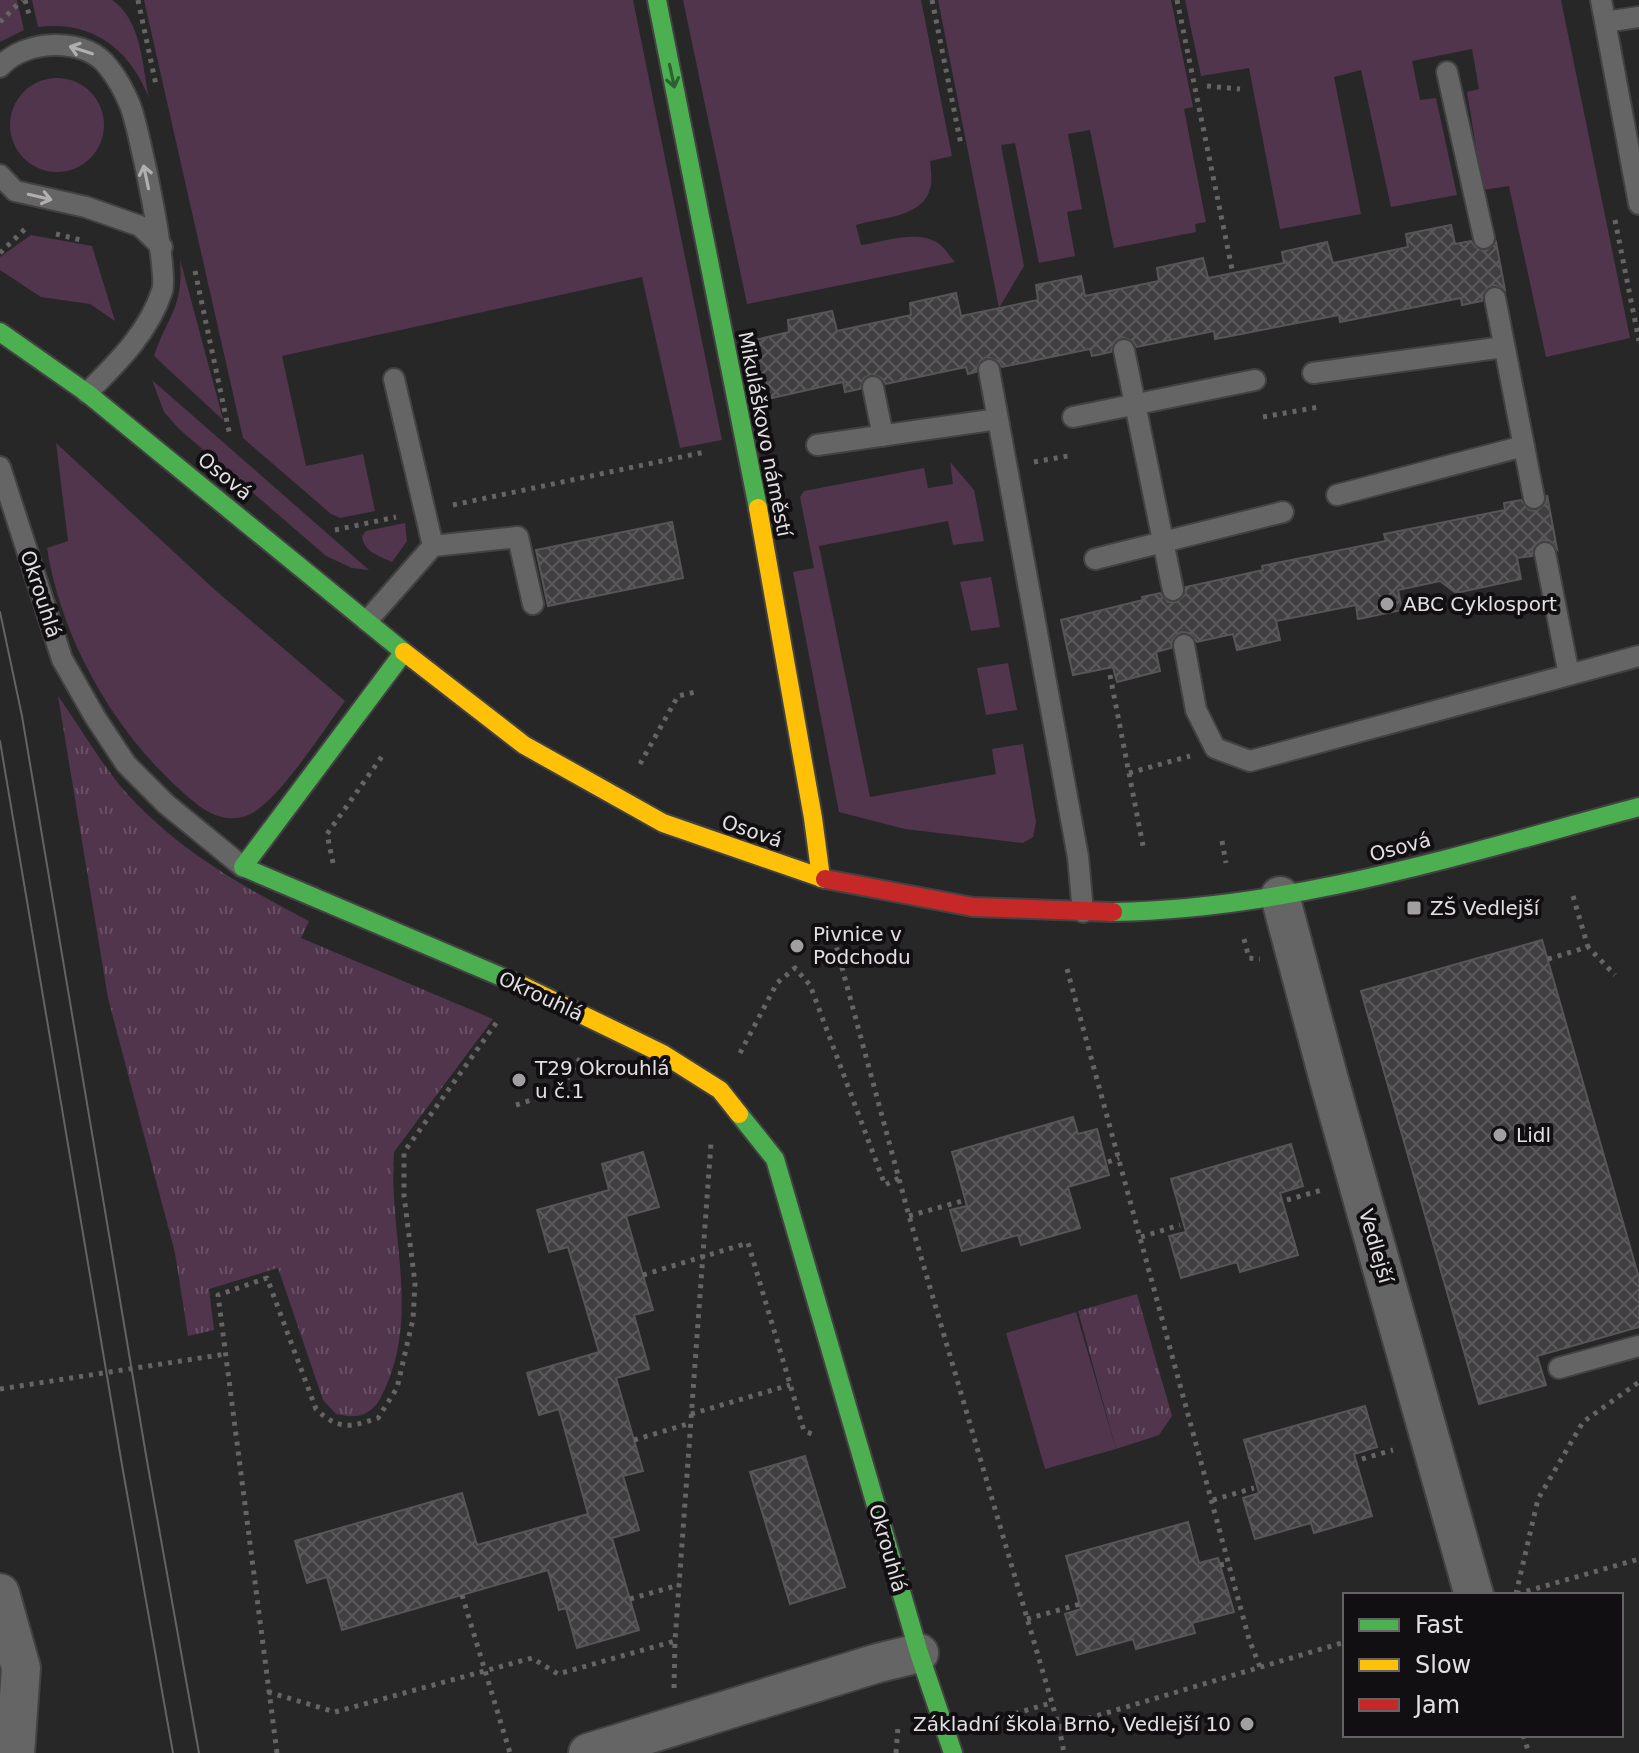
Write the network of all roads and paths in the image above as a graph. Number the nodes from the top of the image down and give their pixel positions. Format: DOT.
graph roads {
  1 [pos="22,0"];
  2 [pos="657,0"];
  3 [pos="932,0"];
  4 [pos="1177,0"];
  5 [pos="1601,0"];
  6 [pos="1639,17"];
  7 [pos="0,22"];
  8 [pos="1605,22"];
  9 [pos="0,67"];
  10 [pos="1447,72"];
  11 [pos="1207,86"];
  12 [pos="1240,89"];
  13 [pos="961,145"];
  14 [pos="0,175"];
  15 [pos="1639,204"];
  16 [pos="27,227"];
  17 [pos="1484,238"];
  18 [pos="162,247"];
  19 [pos="0,253"];
  20 [pos="1233,274"];
  21 [pos="1495,298"];
  22 [pos="6,336"];
  23 [pos="1504,347"];
  24 [pos="1124,350"];
  25 [pos="989,370"];
  26 [pos="1313,373"];
  27 [pos="394,379"];
  28 [pos="1255,380"];
  29 [pos="873,387"];
  30 [pos="87,393"];
  31 [pos="1136,406"];
  32 [pos="1319,407"];
  33 [pos="1073,417"];
  34 [pos="1263,417"];
  35 [pos="998,419"];
  36 [pos="883,436"];
  37 [pos="746,443"];
  38 [pos="817,445"];
  39 [pos="1524,446"];
  40 [pos="1068,456"];
  41 [pos="1029,463"];
  42 [pos="0,467"];
  43 [pos="1337,495"];
  44 [pos="1534,498"];
  45 [pos="424,511"];
  46 [pos="1283,512"];
  47 [pos="335,530"];
  48 [pos="1162,541"];
  49 [pos="433,546"];
  50 [pos="1545,553"];
  51 [pos="1095,559"];
  52 [pos="1173,590"];
  53 [pos="533,604"];
  54 [pos="367,621"];
  55 [pos="1184,645"];
  56 [pos="404,652"];
  57 [pos="1639,656"];
  58 [pos="1110,675"];
  59 [pos="1569,675"];
  60 [pos="695,692"];
  61 [pos="385,751"];
  62 [pos="622,801"];
  63 [pos="1639,807"];
  64 [pos="1222,841"];
  65 [pos="1144,851"];
  66 [pos="243,867"];
  67 [pos="1228,872"];
  68 [pos="821,878"];
  69 [pos="1280,896"];
  70 [pos="1573,896"];
  71 [pos="324,904"];
  72 [pos="1083,912"];
  73 [pos="834,938"];
  74 [pos="1588,947"];
  75 [pos="1548,959"];
  76 [pos="1067,969"];
  77 [pos="1615,975"];
  78 [pos="501,1015"];
  79 [pos="586,1050"];
  80 [pos="720,1090"];
  81 [pos="516,1105"];
  82 [pos="711,1141"];
  83 [pos="1119,1158"];
  84 [pos="1108,1162"];
  85 [pos="899,1178"];
  86 [pos="1331,1187"];
  87 [pos="1287,1200"];
  88 [pos="962,1201"];
  89 [pos="909,1216"];
  90 [pos="1180,1225"];
  91 [pos="1141,1237"];
  92 [pos="703,1257"];
  93 [pos="643,1275"];
  94 [pos="1639,1346"];
  95 [pos="226,1354"];
  96 [pos="1559,1368"];
  97 [pos="1639,1382"];
  98 [pos="790,1385"];
  99 [pos="0,1389"];
  100 [pos="691,1414"];
  101 [pos="691,1423"];
  102 [pos="821,1437"];
  103 [pos="634,1440"];
  104 [pos="1406,1447"];
  105 [pos="1362,1459"];
  106 [pos="1254,1488"];
  107 [pos="1212,1500"];
  108 [pos="1639,1559"];
  109 [pos="1230,1563"];
  110 [pos="1220,1565"];
  111 [pos="679,1585"];
  112 [pos="0,1593"];
  113 [pos="1473,1593"];
  114 [pos="1514,1593"];
  115 [pos="1518,1593"];
  116 [pos="462,1595"];
  117 [pos="630,1599"];
  118 [pos="1080,1604"];
  119 [pos="1027,1619"];
  120 [pos="1343,1643"];
  121 [pos="919,1653"];
  122 [pos="1260,1667"];
  123 [pos="486,1671"];
  124 [pos="268,1692"];
  125 [pos="1051,1703"];
  126 [pos="898,1721"];
  127 [pos="982,1723"];
  128 [pos="1059,1727"];
  129 [pos="15,1753"];
  130 [pos="277,1753"];
  131 [pos="510,1753"];
  132 [pos="588,1753"];
  133 [pos="896,1753"];
  134 [pos="953,1753"];
  135 [pos="1064,1753"];
  1 -- 7 [label="path"];
  2 -- 37 [label="street, Mikuláškovo náměstí, one-way"];
  3 -- 13 [label="path"];
  4 -- 20 [label="path"];
  5 -- 8 [label="lane"];
  6 -- 8 [label="lane"];
  8 -- 15 [label="lane"];
  18 -- 9 [label="lane, one-way"];
  10 -- 17 [label="lane"];
  11 -- 12 [label="path"];
  14 -- 18 [label="lane, one-way"];
  16 -- 19 [label="path"];
  18 -- 30 [label="lane"];
  21 -- 23 [label="lane"];
  22 -- 30 [label="street, Osová"];
  23 -- 26 [label="lane"];
  23 -- 39 [label="lane"];
  24 -- 31 [label="lane"];
  25 -- 35 [label="lane"];
  27 -- 45 [label="lane"];
  28 -- 31 [label="lane"];
  29 -- 36 [label="lane"];
  30 -- 54 [label="street, Osová"];
  31 -- 33 [label="lane"];
  31 -- 48 [label="lane"];
  32 -- 34 [label="path"];
  35 -- 36 [label="lane"];
  35 -- 72 [label="lane"];
  36 -- 38 [label="lane"];
  37 -- 45 [label="path"];
  37 -- 68 [label="street, Mikuláškovo náměstí"];
  39 -- 43 [label="lane"];
  39 -- 44 [label="lane"];
  40 -- 41 [label="path"];
  42 -- 66 [label="lane, Okrouhlá"];
  45 -- 47 [label="path"];
  45 -- 49 [label="lane"];
  46 -- 48 [label="lane"];
  48 -- 51 [label="lane"];
  48 -- 52 [label="lane"];
  49 -- 53 [label="lane"];
  49 -- 54 [label="lane"];
  50 -- 59 [label="lane"];
  54 -- 56 [label="street, Osová"];
  55 -- 59 [label="lane"];
  56 -- 62 [label="street, Osová"];
  56 -- 66 [label="street"];
  57 -- 59 [label="lane"];
  58 -- 65 [label="path"];
  60 -- 62 [label="path"];
  61 -- 71 [label="path"];
  62 -- 68 [label="street, Osová"];
  63 -- 69 [label="street, Osová"];
  64 -- 67 [label="path"];
  66 -- 71 [label="street, Okrouhlá"];
  68 -- 72 [label="street, Osová"];
  69 -- 72 [label="street, Osová"];
  69 -- 113 [label="street, Vedlejší"];
  70 -- 74 [label="path"];
  71 -- 80 [label="street, Okrouhlá"];
  73 -- 85 [label="path"];
  74 -- 75 [label="path"];
  74 -- 77 [label="path"];
  76 -- 83 [label="path"];
  78 -- 95 [label="path"];
  79 -- 81 [label="path"];
  80 -- 85 [label="path"];
  80 -- 121 [label="street, Okrouhlá"];
  82 -- 92 [label="path"];
  83 -- 84 [label="path"];
  83 -- 91 [label="path"];
  85 -- 89 [label="path"];
  86 -- 87 [label="path"];
  88 -- 89 [label="path"];
  89 -- 119 [label="path"];
  90 -- 91 [label="path"];
  91 -- 107 [label="path"];
  92 -- 93 [label="path"];
  92 -- 98 [label="path"];
  92 -- 100 [label="path"];
  94 -- 96 [label="lane"];
  95 -- 99 [label="path"];
  95 -- 124 [label="path"];
  97 -- 114 [label="path"];
  98 -- 100 [label="path"];
  98 -- 102 [label="path"];
  100 -- 101 [label="path"];
  101 -- 103 [label="path"];
  101 -- 111 [label="path"];
  104 -- 105 [label="path"];
  106 -- 107 [label="path"];
  107 -- 109 [label="path"];
  108 -- 115 [label="path"];
  109 -- 110 [label="path"];
  109 -- 122 [label="path"];
  111 -- 117 [label="path"];
  111 -- 123 [label="path"];
  112 -- 129 [label="street"];
  116 -- 123 [label="path"];
  118 -- 119 [label="path"];
  119 -- 125 [label="path"];
  120 -- 122 [label="path"];
  121 -- 132 [label="street"];
  121 -- 134 [label="street, Okrouhlá"];
  122 -- 128 [label="path"];
  123 -- 124 [label="path"];
  123 -- 131 [label="path"];
  124 -- 130 [label="path"];
  125 -- 127 [label="path"];
  125 -- 128 [label="path"];
  126 -- 133 [label="path"];
  128 -- 135 [label="path"];
}
